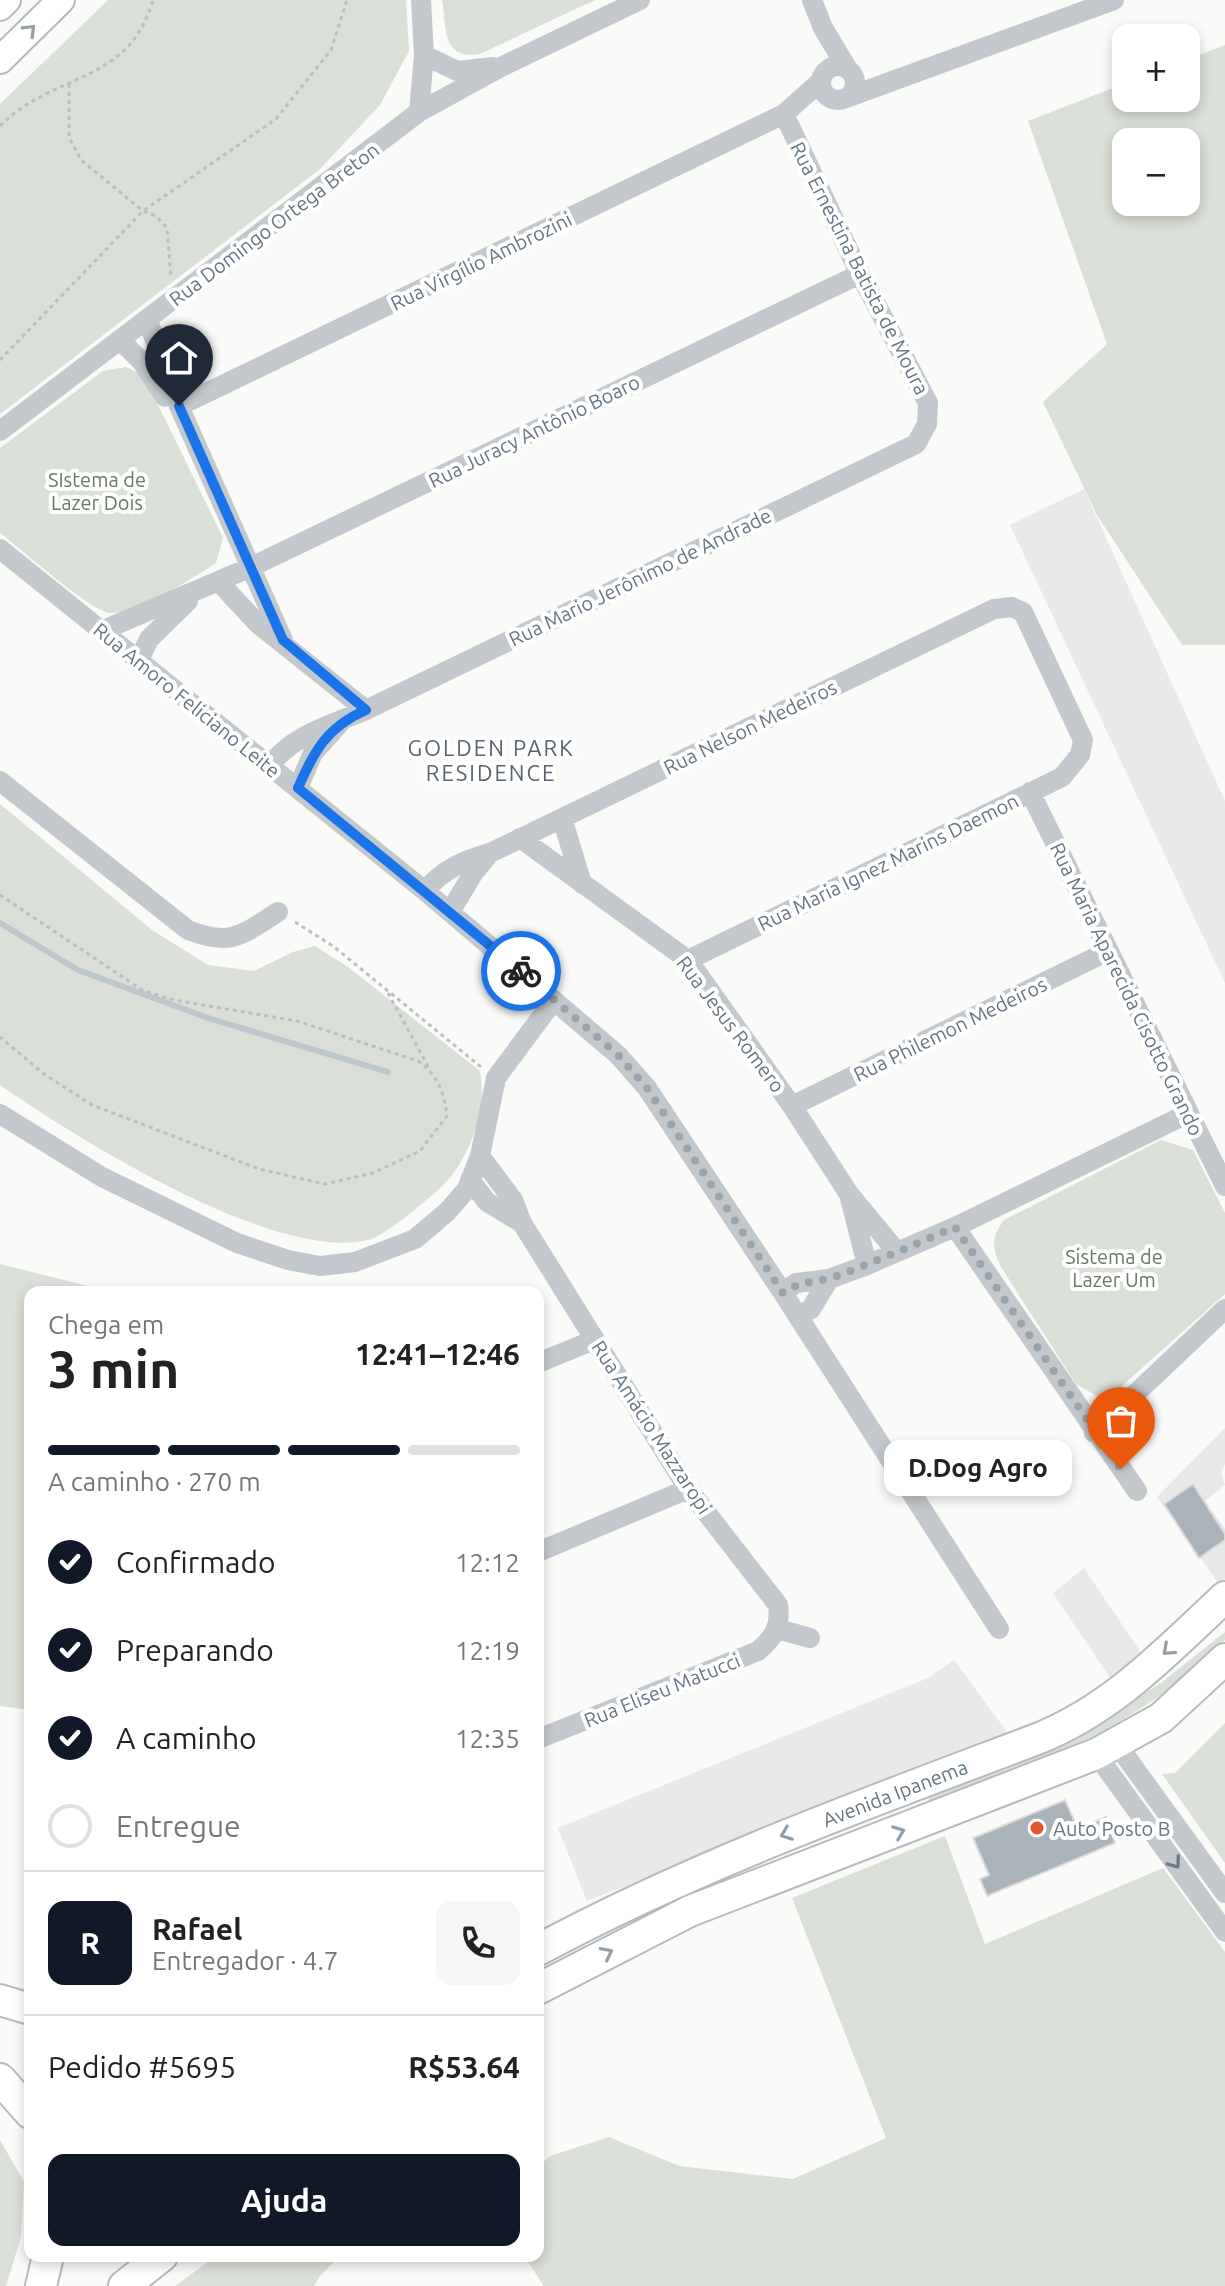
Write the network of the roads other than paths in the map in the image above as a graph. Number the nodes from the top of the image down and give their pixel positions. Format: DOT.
graph roads {
  1 [pos="7,0"];
  2 [pos="61,0"];
  3 [pos="421,0"];
  4 [pos="624,0"];
  5 [pos="640,0"];
  6 [pos="812,0"];
  7 [pos="1114,0"];
  8 [pos="0,7"];
  9 [pos="606,16"];
  10 [pos="823,28"];
  11 [pos="424,55"];
  12 [pos="0,60"];
  13 [pos="501,67"];
  14 [pos="849,70"];
  15 [pos="822,79"];
  16 [pos="902,79"];
  17 [pos="843,99"];
  18 [pos="419,112"];
  19 [pos="784,114"];
  20 [pos="860,274"];
  21 [pos="148,321"];
  22 [pos="121,341"];
  23 [pos="179,406"];
  24 [pos="927,424"];
  25 [pos="0,431"];
  26 [pos="0,549"];
  27 [pos="249,568"];
  28 [pos="212,583"];
  29 [pos="1012,607"];
  30 [pos="101,631"];
  31 [pos="283,640"];
  32 [pos="138,662"];
  33 [pos="366,710"];
  34 [pos="342,720"];
  35 [pos="270,765"];
  36 [pos="0,781"];
  37 [pos="298,788"];
  38 [pos="1030,792"];
  39 [pos="562,818"];
  40 [pos="520,838"];
  41 [pos="490,853"];
  42 [pos="582,884"];
  43 [pos="425,891"];
  44 [pos="278,912"];
  45 [pos="450,912"];
  46 [pos="1108,951"];
  47 [pos="688,960"];
  48 [pos="554,1000"];
  49 [pos="792,1106"];
  50 [pos="1189,1113"];
  51 [pos="0,1114"];
  52 [pos="480,1156"];
  53 [pos="1225,1186"];
  54 [pos="475,1188"];
  55 [pos="849,1194"];
  56 [pos="522,1223"];
  57 [pos="955,1227"];
  58 [pos="897,1252"];
  59 [pos="867,1265"];
  60 [pos="829,1279"];
  61 [pos="783,1293"];
  62 [pos="1225,1309"];
  63 [pos="798,1316"];
  64 [pos="594,1340"];
  65 [pos="544,1361"];
  66 [pos="1094,1433"];
  67 [pos="688,1489"];
  68 [pos="1137,1491"];
  69 [pos="544,1549"];
  70 [pos="1225,1597"];
  71 [pos="778,1629"];
  72 [pos="999,1629"];
  73 [pos="810,1638"];
  74 [pos="1225,1659"];
  75 [pos="544,1737"];
  76 [pos="1106,1748"];
  77 [pos="1225,1893"];
  78 [pos="1225,1932"];
  79 [pos="544,1947"];
  80 [pos="544,1986"];
  81 [pos="0,2000"];
  82 [pos="24,2007"];
  83 [pos="0,2079"];
  84 [pos="24,2106"];
  85 [pos="47,2262"];
  86 [pos="154,2262"];
  87 [pos="41,2286"];
  88 [pos="124,2286"];
  1 -- 8 [label="main road"];
  12 -- 2 [label="main road, one-way"];
  3 -- 11 [label="street"];
  4 -- 9 [label="street"];
  5 -- 9 [label="street, Rua Domingo Ortega Breton"];
  6 -- 10 [label="street"];
  7 -- 16 [label="street, Rua Virgílio Ambrozini"];
  9 -- 13 [label="street, Rua Domingo Ortega Breton"];
  10 -- 14 [label="street"];
  10 -- 15 [label="street"];
  11 -- 13 [label="street"];
  11 -- 18 [label="street"];
  13 -- 18 [label="street, Rua Domingo Ortega Breton"];
  14 -- 15 [label="street"];
  14 -- 16 [label="street, Rua Virgílio Ambrozini"];
  14 -- 17 [label="street"];
  15 -- 17 [label="street"];
  15 -- 19 [label="street, Rua Virgílio Ambrozini"];
  16 -- 17 [label="street, Rua Virgílio Ambrozini"];
  17 -- 19 [label="street, Rua Virgílio Ambrozini"];
  18 -- 21 [label="street, Rua Domingo Ortega Breton"];
  19 -- 20 [label="street, Rua Ernestina Batista de Moura"];
  19 -- 23 [label="street, Rua Virgílio Ambrozini"];
  20 -- 24 [label="street, Rua Ernestina Batista de Moura"];
  20 -- 27 [label="street, Rua Juracy Antônio Boaro"];
  21 -- 22 [label="street, Rua Domingo Ortega Breton"];
  21 -- 23 [label="street"];
  22 -- 23 [label="street"];
  22 -- 25 [label="street, Rua Domingo Ortega Breton"];
  23 -- 27 [label="street"];
  24 -- 33 [label="street, Rua Mario Jerônimo de Andrade"];
  26 -- 30 [label="street, Rua Amoro Feliciano Leite"];
  27 -- 28 [label="street, Rua Juracy Antônio Boaro"];
  27 -- 31 [label="street"];
  28 -- 30 [label="street, Rua Juracy Antônio Boaro"];
  28 -- 31 [label="street"];
  28 -- 32 [label="street, Rua Juracy Antônio Boaro"];
  29 -- 38 [label="street, Rua Maria Ignez Marins Daemon"];
  29 -- 39 [label="street, Rua Nelson Medeiros"];
  30 -- 32 [label="street, Rua Amoro Feliciano Leite"];
  31 -- 33 [label="street"];
  32 -- 35 [label="street, Rua Amoro Feliciano Leite"];
  33 -- 34 [label="street, Rua Mario Jerônimo de Andrade"];
  34 -- 35 [label="street, Rua Mario Jerônimo de Andrade"];
  34 -- 37 [label="street, Rua Mario Jerônimo de Andrade"];
  35 -- 37 [label="street, Rua Amoro Feliciano Leite"];
  36 -- 44 [label="street"];
  37 -- 43 [label="street, Rua Amoro Feliciano Leite"];
  38 -- 46 [label="street, Rua Maria Aparecida Cisotto Grando"];
  38 -- 47 [label="street, Rua Maria Ignez Marins Daemon"];
  39 -- 40 [label="street, Rua Nelson Medeiros"];
  39 -- 42 [label="street"];
  40 -- 41 [label="street, Rua Nelson Medeiros"];
  40 -- 42 [label="street, Rua Jesus Romero"];
  41 -- 43 [label="street, Rua Nelson Medeiros"];
  41 -- 45 [label="street, Rua Nelson Medeiros"];
  42 -- 47 [label="street, Rua Jesus Romero"];
  43 -- 45 [label="street, Rua Amoro Feliciano Leite"];
  45 -- 48 [label="street, Rua Amoro Feliciano Leite"];
  46 -- 49 [label="street, Rua Philemon Medeiros"];
  46 -- 50 [label="street, Rua Maria Aparecida Cisotto Grando"];
  47 -- 49 [label="street, Rua Jesus Romero"];
  48 -- 52 [label="street"];
  48 -- 61 [label="street, Rua Amoro Feliciano Leite"];
  49 -- 55 [label="street, Rua Jesus Romero"];
  50 -- 53 [label="street, Rua Maria Aparecida Cisotto Grando"];
  50 -- 57 [label="street"];
  51 -- 54 [label="street"];
  52 -- 54 [label="street"];
  52 -- 56 [label="street, Rua Amácio Mazzaropi"];
  54 -- 56 [label="street, Rua Amácio Mazzaropi"];
  55 -- 58 [label="street, Rua Jesus Romero"];
  55 -- 59 [label="street, Rua Jesus Romero"];
  56 -- 64 [label="street, Rua Amácio Mazzaropi"];
  57 -- 58 [label="street"];
  57 -- 66 [label="street"];
  58 -- 59 [label="street"];
  59 -- 60 [label="street"];
  60 -- 61 [label="street"];
  60 -- 63 [label="street"];
  61 -- 63 [label="street, Rua Amoro Feliciano Leite"];
  62 -- 66 [label="street"];
  63 -- 72 [label="street, Rua Amoro Feliciano Leite"];
  64 -- 65 [label="street"];
  64 -- 67 [label="street, Rua Amácio Mazzaropi"];
  66 -- 68 [label="street"];
  67 -- 69 [label="street"];
  67 -- 71 [label="street, Rua Amácio Mazzaropi"];
  70 -- 79 [label="main road, Avenida Ipanema, one-way"];
  71 -- 73 [label="street"];
  71 -- 75 [label="street, Rua Eliseu Matucci"];
  74 -- 76 [label="main road, Avenida Ipanema"];
  76 -- 77 [label="street"];
  76 -- 78 [label="street, one-way"];
  80 -- 76 [label="main road, Avenida Ipanema, one-way"];
  81 -- 82 [label="main road"];
  83 -- 84 [label="main road"];
  85 -- 87 [label="main road"];
  86 -- 88 [label="main road"];
}
